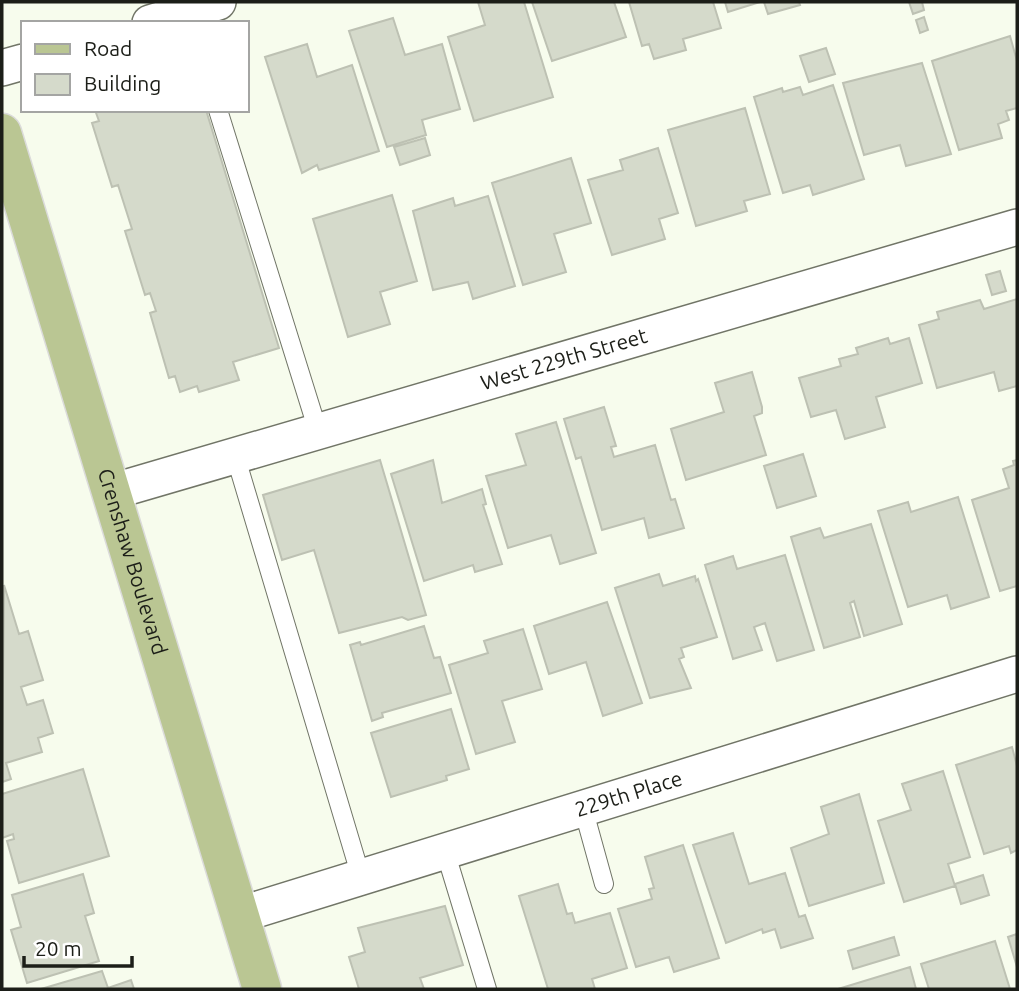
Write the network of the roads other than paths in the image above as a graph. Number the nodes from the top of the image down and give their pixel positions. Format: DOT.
graph roads {
  1 [pos="199,12"];
  2 [pos="159,21"];
  3 [pos="21,63"];
  4 [pos="2,68"];
  5 [pos="219,112"];
  6 [pos="2,133"];
  7 [pos="1017,227"];
  8 [pos="318,431"];
  9 [pos="235,455"];
  10 [pos="111,492"];
  11 [pos="1017,674"];
  12 [pos="583,808"];
  13 [pos="445,851"];
  14 [pos="361,877"];
  15 [pos="604,884"];
  16 [pos="239,915"];
  17 [pos="262,989"];
  18 [pos="487,989"];
  1 -- 2 [label="street"];
  3 -- 4 [label="street"];
  5 -- 8 [label="lane"];
  6 -- 10 [label="main road, Crenshaw Boulevard"];
  7 -- 8 [label="street, West 229th Street"];
  8 -- 9 [label="street, West 229th Street"];
  9 -- 10 [label="street, West 229th Street"];
  9 -- 14 [label="lane"];
  10 -- 16 [label="main road, Crenshaw Boulevard"];
  11 -- 12 [label="street, 229th Place"];
  12 -- 13 [label="street, 229th Place"];
  12 -- 15 [label="lane"];
  13 -- 14 [label="street, 229th Place"];
  13 -- 18 [label="lane"];
  14 -- 16 [label="street, 229th Place"];
  16 -- 17 [label="main road, Crenshaw Boulevard"];
}
